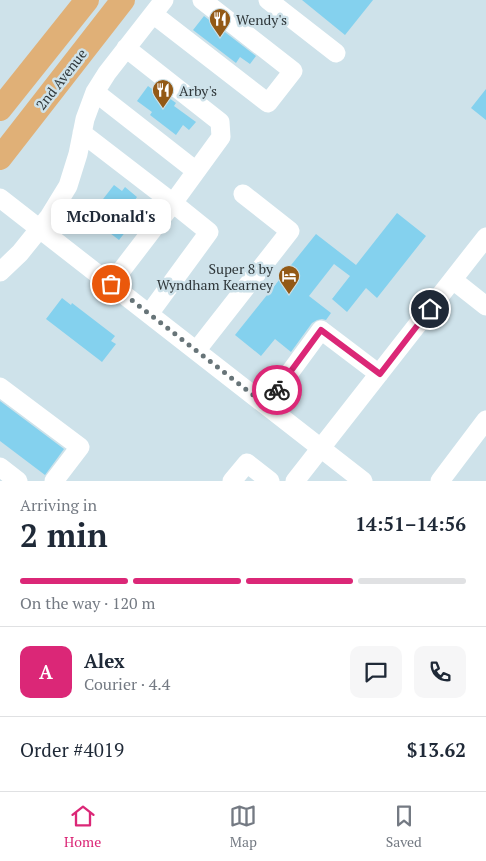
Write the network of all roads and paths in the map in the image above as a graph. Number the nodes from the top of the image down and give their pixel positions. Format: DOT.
graph roads {
  1 [pos="87,0"];
  2 [pos="122,0"];
  3 [pos="202,0"];
  4 [pos="268,0"];
  5 [pos="158,7"];
  6 [pos="126,48"];
  7 [pos="336,53"];
  8 [pos="94,92"];
  9 [pos="0,109"];
  10 [pos="82,133"];
  11 [pos="0,158"];
  12 [pos="196,171"];
  13 [pos="243,194"];
  14 [pos="0,198"];
  15 [pos="173,203"];
  16 [pos="40,229"];
  17 [pos="486,237"];
  18 [pos="0,272"];
  19 [pos="453,280"];
  20 [pos="111,284"];
  21 [pos="486,306"];
  22 [pos="149,314"];
  23 [pos="196,351"];
  24 [pos="380,374"];
  25 [pos="0,387"];
  26 [pos="266,405"];
  27 [pos="486,420"];
  28 [pos="321,448"];
  29 [pos="0,467"];
  30 [pos="447,478"];
  31 [pos="18,481"];
  32 [pos="54,481"];
  33 [pos="232,481"];
  34 [pos="270,481"];
  35 [pos="296,481"];
  36 [pos="363,481"];
  1 -- 9 [label="main road, 2nd Avenue"];
  2 -- 11 [label="main road, 2nd Avenue"];
  3 -- 5 [label="street"];
  4 -- 7 [label="street"];
  5 -- 6 [label="street"];
  6 -- 8 [label="street"];
  6 -- 12 [label="street"];
  8 -- 10 [label="street"];
  8 -- 12 [label="street"];
  10 -- 15 [label="street"];
  10 -- 16 [label="street"];
  12 -- 15 [label="street"];
  13 -- 23 [label="street"];
  14 -- 16 [label="street"];
  15 -- 20 [label="street"];
  15 -- 22 [label="street"];
  16 -- 18 [label="street"];
  16 -- 20 [label="street"];
  17 -- 19 [label="street"];
  19 -- 21 [label="street"];
  19 -- 24 [label="street"];
  20 -- 22 [label="street"];
  22 -- 23 [label="street"];
  23 -- 26 [label="street"];
  24 -- 26 [label="street"];
  24 -- 28 [label="street"];
  25 -- 32 [label="street"];
  26 -- 28 [label="street"];
  27 -- 30 [label="street"];
  28 -- 35 [label="street"];
  28 -- 36 [label="street"];
  29 -- 31 [label="street"];
  33 -- 34 [label="street"];
}
